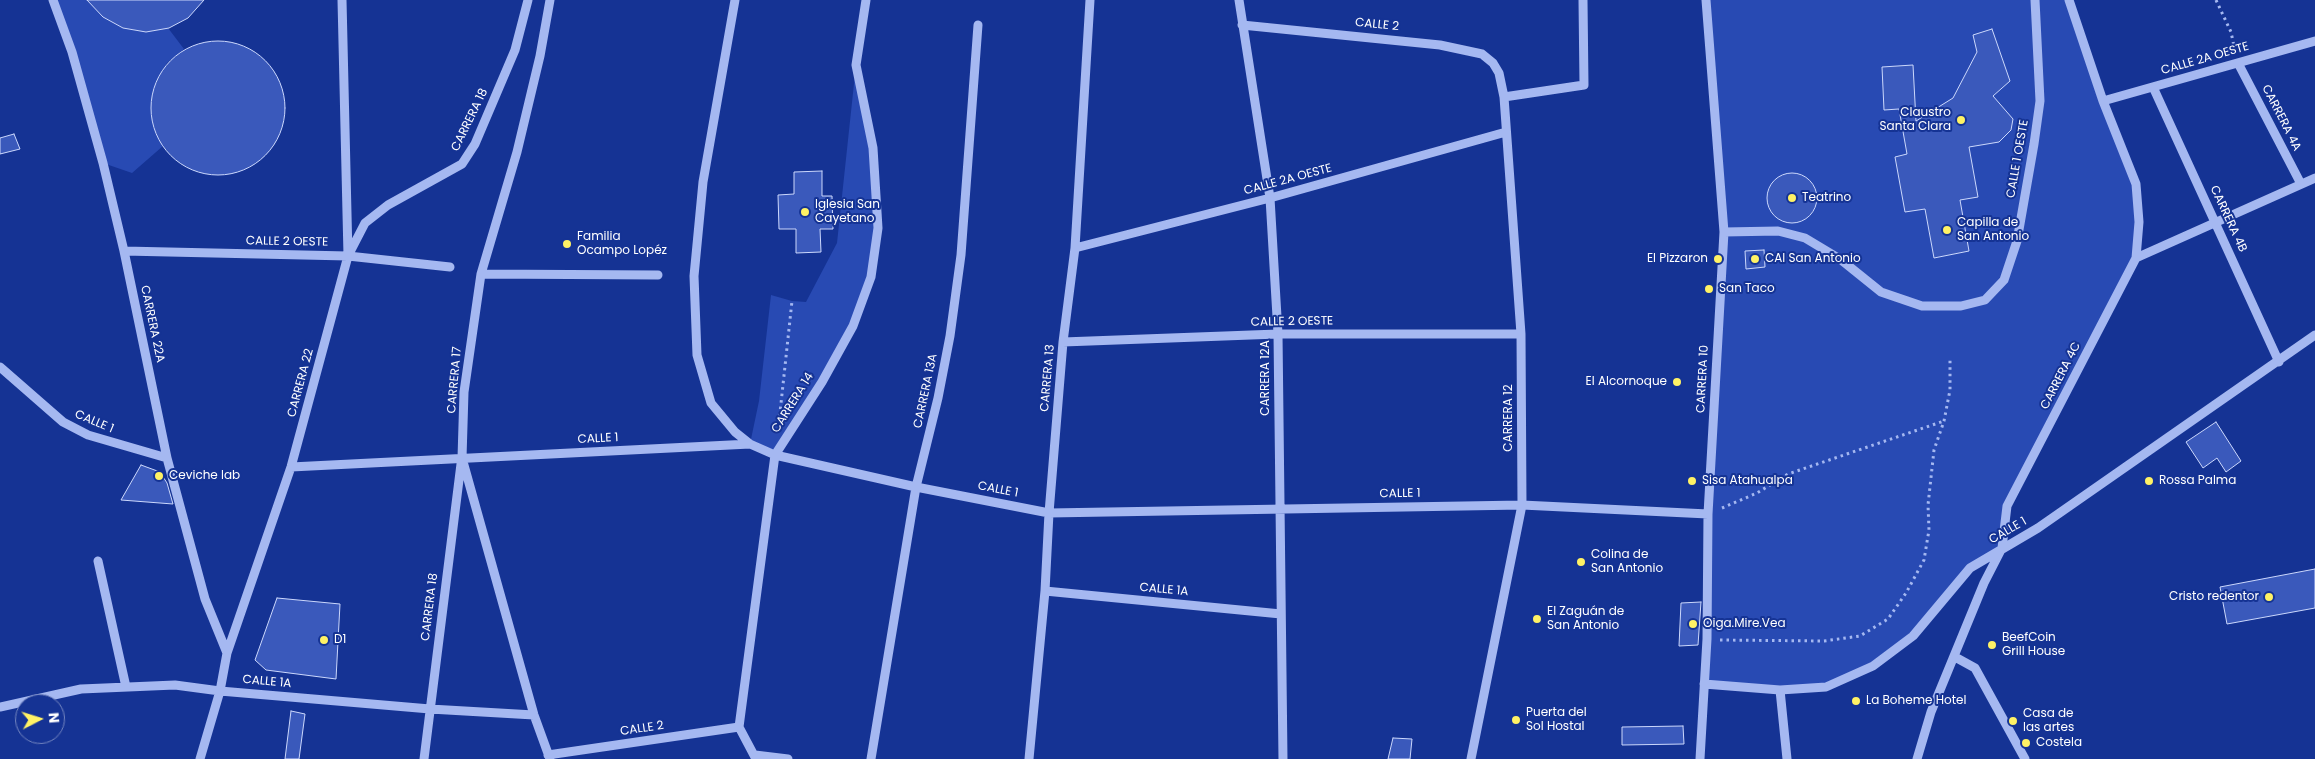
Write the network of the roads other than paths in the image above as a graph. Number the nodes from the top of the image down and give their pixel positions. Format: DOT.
graph roads {
  1 [pos="53,0"];
  2 [pos="342,0"];
  3 [pos="528,0"];
  4 [pos="550,0"];
  5 [pos="735,0"];
  6 [pos="866,0"];
  7 [pos="1090,0"];
  8 [pos="1239,0"];
  9 [pos="1583,0"];
  10 [pos="1706,0"];
  11 [pos="2035,0"];
  12 [pos="2069,0"];
  13 [pos="1242,25"];
  14 [pos="978,26"];
  15 [pos="2315,42"];
  16 [pos="2238,63"];
  17 [pos="1499,73"];
  18 [pos="2153,87"];
  19 [pos="1504,97"];
  20 [pos="2102,101"];
  21 [pos="1506,132"];
  22 [pos="2315,178"];
  23 [pos="2301,184"];
  24 [pos="1270,198"];
  25 [pos="2216,221"];
  26 [pos="1724,232"];
  27 [pos="1075,248"];
  28 [pos="124,251"];
  29 [pos="348,256"];
  30 [pos="2136,258"];
  31 [pos="450,267"];
  32 [pos="480,274"];
  33 [pos="658,275"];
  34 [pos="1278,334"];
  35 [pos="1521,334"];
  36 [pos="2315,335"];
  37 [pos="1063,342"];
  38 [pos="2279,362"];
  39 [pos="0,367"];
  40 [pos="750,444"];
  41 [pos="775,455"];
  42 [pos="167,458"];
  43 [pos="462,458"];
  44 [pos="291,467"];
  45 [pos="916,487"];
  46 [pos="1522,506"];
  47 [pos="1279,508"];
  48 [pos="1049,513"];
  49 [pos="1708,514"];
  50 [pos="2002,548"];
  51 [pos="98,561"];
  52 [pos="1045,591"];
  53 [pos="1281,614"];
  54 [pos="227,653"];
  55 [pos="1954,657"];
  56 [pos="1704,684"];
  57 [pos="126,687"];
  58 [pos="1780,690"];
  59 [pos="220,691"];
  60 [pos="0,707"];
  61 [pos="430,709"];
  62 [pos="534,715"];
  63 [pos="739,727"];
  64 [pos="549,757"];
  65 [pos="755,757"];
  66 [pos="200,759"];
  67 [pos="424,759"];
  68 [pos="788,759"];
  69 [pos="871,759"];
  70 [pos="1029,759"];
  71 [pos="1283,759"];
  72 [pos="1472,759"];
  73 [pos="1700,759"];
  74 [pos="1787,759"];
  75 [pos="1918,759"];
  76 [pos="2025,759"];
  1 -- 28 [label="street, CARRERA 22A"];
  2 -- 29 [label="street, CARRERA 22"];
  3 -- 29 [label="street, CARRERA 18"];
  4 -- 32 [label="street, CARRERA 17"];
  5 -- 40 [label="street"];
  6 -- 41 [label="street, CARRERA 14"];
  7 -- 27 [label="street, CARRERA 13"];
  8 -- 13 [label="street, CARRERA 12A"];
  9 -- 19 [label="street"];
  10 -- 26 [label="street, CARRERA 10"];
  11 -- 26 [label="street, CALLE 1 OESTE"];
  12 -- 20 [label="street, CARRERA 4C"];
  13 -- 17 [label="street, CALLE 2"];
  13 -- 24 [label="street, CARRERA 12A"];
  14 -- 45 [label="street, CARRERA 13A"];
  15 -- 16 [label="street, CALLE 2A OESTE"];
  16 -- 18 [label="street, CALLE 2A OESTE"];
  16 -- 23 [label="street, CARRERA 4A"];
  17 -- 19 [label="street, CARRERA 12"];
  18 -- 20 [label="street, CALLE 2A OESTE"];
  18 -- 25 [label="street, CARRERA 4B"];
  19 -- 21 [label="street, CARRERA 12"];
  20 -- 30 [label="street, CARRERA 4C"];
  21 -- 24 [label="street, CALLE 2A OESTE"];
  21 -- 35 [label="street, CARRERA 12"];
  22 -- 23 [label="street"];
  23 -- 25 [label="street"];
  24 -- 27 [label="street, CALLE 2A OESTE"];
  24 -- 34 [label="street, CARRERA 12A"];
  25 -- 30 [label="street"];
  25 -- 38 [label="street, CARRERA 4B"];
  26 -- 49 [label="street, CARRERA 10"];
  27 -- 37 [label="street, CARRERA 13"];
  28 -- 29 [label="street, CALLE 2 OESTE"];
  28 -- 42 [label="street, CARRERA 22A"];
  29 -- 31 [label="street, CALLE 2 OESTE"];
  29 -- 44 [label="street, CARRERA 22"];
  30 -- 50 [label="street, CARRERA 4C"];
  32 -- 33 [label="street"];
  32 -- 43 [label="street, CARRERA 17"];
  34 -- 35 [label="street, CALLE 2 OESTE"];
  34 -- 37 [label="street, CALLE 2 OESTE"];
  34 -- 47 [label="street, CARRERA 12A"];
  35 -- 46 [label="street, CARRERA 12"];
  36 -- 38 [label="street, CALLE 1"];
  37 -- 48 [label="street, CARRERA 13"];
  38 -- 50 [label="street, CALLE 1"];
  39 -- 42 [label="street, CALLE 1"];
  40 -- 41 [label="street, CALLE 1"];
  40 -- 43 [label="street, CALLE 1"];
  41 -- 45 [label="street, CALLE 1"];
  41 -- 63 [label="street, CARRERA 14"];
  42 -- 54 [label="street, CARRERA 22A"];
  43 -- 44 [label="street, CALLE 1"];
  43 -- 61 [label="street, CARRERA 18"];
  43 -- 62 [label="street, CARRERA 17"];
  44 -- 54 [label="street, CARRERA 22"];
  45 -- 48 [label="street, CALLE 1"];
  45 -- 69 [label="street, CARRERA 13A"];
  46 -- 47 [label="street, CALLE 1"];
  46 -- 49 [label="street, CALLE 1"];
  46 -- 72 [label="street, CARRERA 12"];
  47 -- 48 [label="street, CALLE 1"];
  47 -- 53 [label="street, CARRERA 12A"];
  48 -- 52 [label="street, CARRERA 13"];
  49 -- 56 [label="street, CARRERA 10"];
  50 -- 55 [label="street, CARRERA 4C"];
  50 -- 58 [label="street, CALLE 1"];
  51 -- 57 [label="street"];
  52 -- 53 [label="street, CALLE 1A"];
  52 -- 70 [label="street, CARRERA 13"];
  53 -- 71 [label="street, CARRERA 12A"];
  54 -- 59 [label="street, CARRERA 22"];
  55 -- 75 [label="street, CARRERA 4C"];
  55 -- 76 [label="street"];
  56 -- 58 [label="street, CALLE 1"];
  56 -- 73 [label="street, CARRERA 10"];
  57 -- 59 [label="street, CALLE 1A"];
  57 -- 60 [label="street, CALLE 1A"];
  58 -- 74 [label="street"];
  59 -- 61 [label="street, CALLE 1A"];
  59 -- 66 [label="street, CARRERA 22"];
  61 -- 62 [label="street, CALLE 1A"];
  61 -- 67 [label="street, CARRERA 18"];
  62 -- 64 [label="street, CARRERA 17"];
  63 -- 64 [label="street, CALLE 2"];
  63 -- 65 [label="street"];
  65 -- 68 [label="street"];
}
